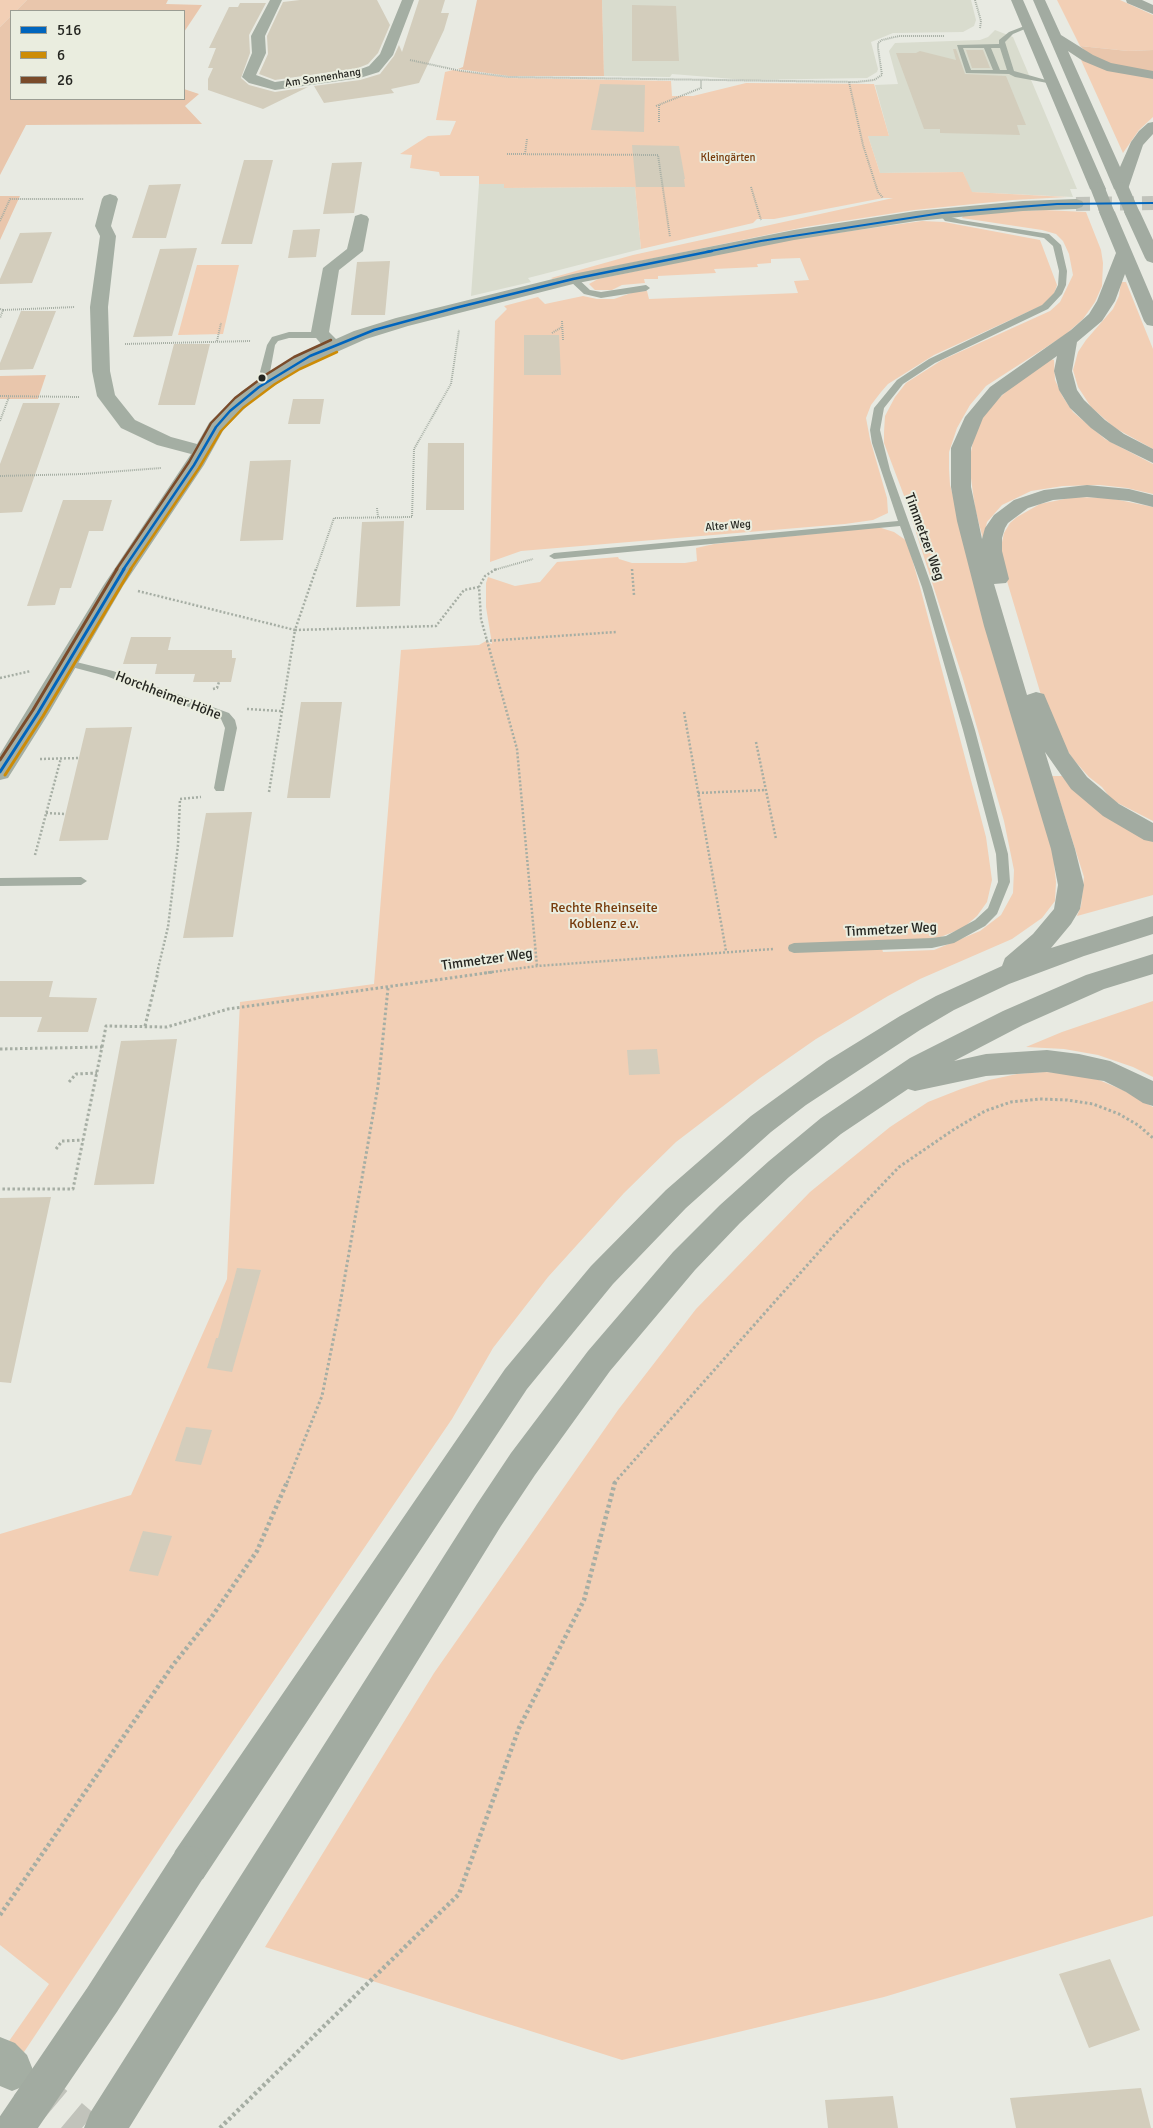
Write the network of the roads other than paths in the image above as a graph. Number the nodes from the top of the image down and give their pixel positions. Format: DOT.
graph roads {
  1 [pos="276,0"];
  2 [pos="408,0"];
  3 [pos="1018,0"];
  4 [pos="1039,0"];
  5 [pos="1132,0"];
  6 [pos="1153,10"];
  7 [pos="1029,26"];
  8 [pos="1054,36"];
  9 [pos="973,46"];
  10 [pos="987,46"];
  11 [pos="1001,46"];
  12 [pos="976,55"];
  13 [pos="979,64"];
  14 [pos="982,72"];
  15 [pos="996,72"];
  16 [pos="1011,72"];
  17 [pos="1153,75"];
  18 [pos="1051,83"];
  19 [pos="1153,126"];
  20 [pos="1122,189"];
  21 [pos="110,200"];
  22 [pos="1076,204"];
  23 [pos="942,214"];
  24 [pos="361,219"];
  25 [pos="1124,253"];
  26 [pos="1153,258"];
  27 [pos="573,279"];
  28 [pos="646,288"];
  29 [pos="1153,321"];
  30 [pos="327,340"];
  31 [pos="1068,341"];
  32 [pos="271,379"];
  33 [pos="1153,457"];
  34 [pos="198,458"];
  35 [pos="1153,501"];
  36 [pos="904,523"];
  37 [pos="554,556"];
  38 [pos="68,663"];
  39 [pos="0,772"];
  40 [pos="220,788"];
  41 [pos="1153,834"];
  42 [pos="81,881"];
  43 [pos="0,882"];
  44 [pos="1153,925"];
  45 [pos="794,948"];
  46 [pos="1153,964"];
  47 [pos="1000,977"];
  48 [pos="889,1086"];
  49 [pos="1153,1095"];
  50 [pos="15,2128"];
  51 [pos="105,2128"];
  1 -- 2 [label="street, Am Sonnenhang"];
  3 -- 7 [label="highway"];
  4 -- 8 [label="highway"];
  5 -- 6 [label="highway"];
  7 -- 11 [label="lane"];
  7 -- 18 [label="highway"];
  8 -- 17 [label="highway"];
  8 -- 20 [label="highway"];
  9 -- 10 [label="lane"];
  9 -- 12 [label="lane"];
  9 -- 14 [label="lane"];
  10 -- 11 [label="lane"];
  10 -- 15 [label="lane"];
  11 -- 16 [label="lane"];
  13 -- 14 [label="lane"];
  14 -- 15 [label="lane"];
  15 -- 16 [label="lane"];
  16 -- 18 [label="lane"];
  18 -- 25 [label="highway, bridge"];
  19 -- 20 [label="highway"];
  20 -- 26 [label="highway, bridge"];
  21 -- 34 [label="street"];
  22 -- 23 [label="street"];
  23 -- 27 [label="street"];
  23 -- 36 [label="lane, Timmetzer Weg"];
  24 -- 30 [label="street"];
  25 -- 29 [label="highway"];
  25 -- 31 [label="highway"];
  27 -- 28 [label="lane"];
  27 -- 30 [label="street"];
  30 -- 32 [label="street"];
  30 -- 32 [label="lane"];
  31 -- 33 [label="highway"];
  31 -- 47 [label="highway"];
  32 -- 34 [label="street"];
  34 -- 38 [label="street"];
  35 -- 41 [label="highway"];
  36 -- 37 [label="lane, Alter Weg"];
  36 -- 45 [label="lane, Timmetzer Weg"];
  38 -- 39 [label="street"];
  38 -- 40 [label="lane, Horchheimer Höhe"];
  42 -- 43 [label="lane"];
  44 -- 47 [label="highway"];
  46 -- 48 [label="highway"];
  47 -- 50 [label="highway, bridge"];
  48 -- 49 [label="highway"];
  48 -- 51 [label="highway"];
}
